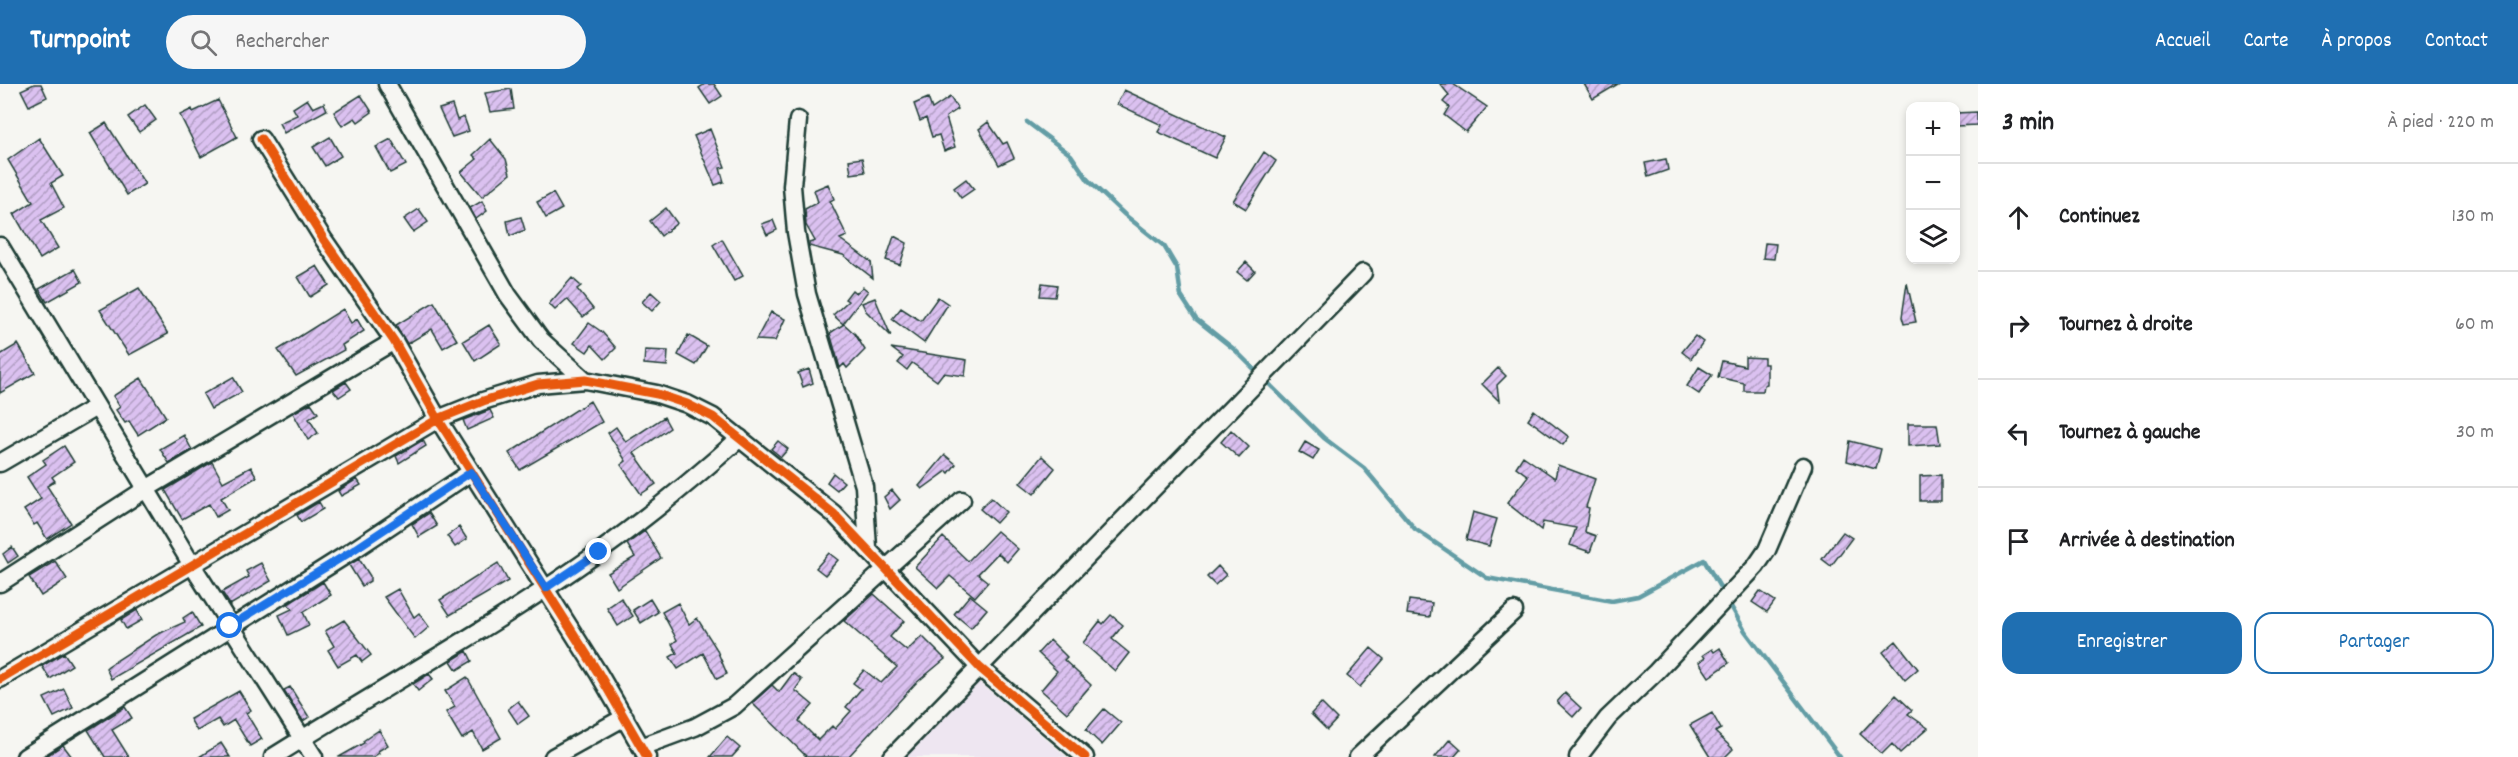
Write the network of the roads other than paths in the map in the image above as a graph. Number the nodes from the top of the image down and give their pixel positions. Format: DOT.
graph roads {
  1 [pos="387,84"];
  2 [pos="798,120"];
  3 [pos="261,139"];
  4 [pos="0,246"];
  5 [pos="1363,273"];
  6 [pos="394,342"];
  7 [pos="585,380"];
  8 [pos="96,407"];
  9 [pos="438,419"];
  10 [pos="740,438"];
  11 [pos="0,463"];
  12 [pos="1803,466"];
  13 [pos="471,472"];
  14 [pos="146,489"];
  15 [pos="962,500"];
  16 [pos="868,548"];
  17 [pos="192,566"];
  18 [pos="885,567"];
  19 [pos="0,583"];
  20 [pos="546,588"];
  21 [pos="1514,612"];
  22 [pos="230,626"];
  23 [pos="980,668"];
  24 [pos="0,679"];
  25 [pos="626,717"];
  26 [pos="303,738"];
  27 [pos="644,752"];
  28 [pos="25,757"];
  29 [pos="273,757"];
  30 [pos="314,757"];
  31 [pos="553,757"];
  32 [pos="892,757"];
  33 [pos="1085,757"];
  34 [pos="1358,757"];
  35 [pos="1578,757"];
  1 -- 7 [label="street"];
  2 -- 16 [label="street"];
  3 -- 6 [label="street"];
  4 -- 8 [label="street"];
  5 -- 23 [label="street"];
  6 -- 9 [label="street"];
  6 -- 14 [label="street"];
  7 -- 9 [label="street"];
  7 -- 10 [label="street"];
  8 -- 11 [label="street"];
  8 -- 14 [label="street"];
  9 -- 13 [label="street"];
  9 -- 17 [label="street"];
  10 -- 16 [label="street"];
  10 -- 20 [label="street"];
  12 -- 35 [label="street"];
  13 -- 20 [label="street"];
  13 -- 22 [label="street"];
  14 -- 17 [label="street"];
  14 -- 19 [label="street"];
  15 -- 18 [label="street"];
  16 -- 18 [label="street"];
  17 -- 22 [label="street"];
  17 -- 24 [label="street"];
  18 -- 23 [label="street"];
  18 -- 27 [label="street"];
  20 -- 25 [label="street"];
  20 -- 26 [label="street"];
  21 -- 34 [label="street"];
  22 -- 26 [label="street"];
  22 -- 28 [label="street"];
  23 -- 32 [label="street"];
  23 -- 33 [label="street"];
  25 -- 27 [label="street"];
  25 -- 31 [label="street"];
  26 -- 29 [label="street"];
  26 -- 30 [label="street"];
}
